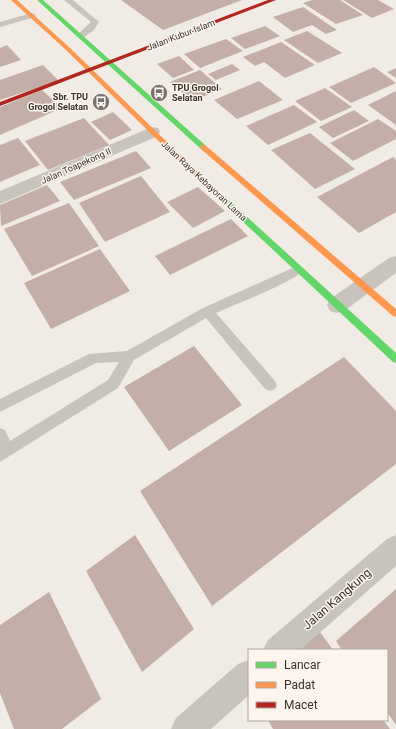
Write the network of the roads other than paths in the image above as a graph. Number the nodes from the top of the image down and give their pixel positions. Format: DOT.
graph roads {
  1 [pos="14,0"];
  2 [pos="40,0"];
  3 [pos="68,0"];
  4 [pos="273,0"];
  5 [pos="32,15"];
  6 [pos="65,22"];
  7 [pos="0,25"];
  8 [pos="46,28"];
  9 [pos="80,36"];
  10 [pos="110,63"];
  11 [pos="90,70"];
  12 [pos="0,104"];
  13 [pos="152,132"];
  14 [pos="206,150"];
  15 [pos="182,161"];
  16 [pos="0,198"];
  17 [pos="396,263"];
  18 [pos="297,270"];
  19 [pos="364,286"];
  20 [pos="337,305"];
  21 [pos="207,311"];
  22 [pos="396,314"];
  23 [pos="129,356"];
  24 [pos="396,359"];
  25 [pos="270,385"];
  26 [pos="0,406"];
  27 [pos="0,435"];
  28 [pos="4,452"];
  29 [pos="396,548"];
  30 [pos="279,649"];
  31 [pos="248,676"];
  32 [pos="187,729"];
  1 -- 5 [label="main road, Jalan Raya Kebayoran Lama"];
  2 -- 6 [label="main road"];
  3 -- 9 [label="lane"];
  4 -- 10 [label="main road, Jalan Kubur Islam"];
  5 -- 7 [label="lane"];
  5 -- 8 [label="main road, Jalan Raya Kebayoran Lama"];
  6 -- 8 [label="main road"];
  6 -- 9 [label="main road"];
  8 -- 11 [label="main road, Jalan Raya Kebayoran Lama"];
  9 -- 10 [label="main road"];
  10 -- 11 [label="main road, Jalan Kubur Islam"];
  10 -- 14 [label="main road"];
  11 -- 12 [label="main road, Jalan Kubur Islam"];
  11 -- 13 [label="main road, Jalan Raya Kebayoran Lama"];
  13 -- 15 [label="main road, Jalan Raya Kebayoran Lama"];
  13 -- 16 [label="street, Jalan Toapekong II"];
  14 -- 15 [label="main road"];
  14 -- 19 [label="main road"];
  15 -- 18 [label="main road, Jalan Raya Kebayoran Lama"];
  17 -- 19 [label="street"];
  18 -- 20 [label="main road, Jalan Raya Kebayoran Lama"];
  18 -- 21 [label="lane"];
  19 -- 20 [label="street"];
  19 -- 22 [label="main road"];
  20 -- 24 [label="main road, Jalan Raya Kebayoran Lama"];
  21 -- 23 [label="lane"];
  21 -- 25 [label="lane"];
  23 -- 26 [label="lane"];
  23 -- 28 [label="lane"];
  27 -- 28 [label="lane"];
  29 -- 30 [label="street, Jalan Kangkung"];
  31 -- 32 [label="street"];
}
